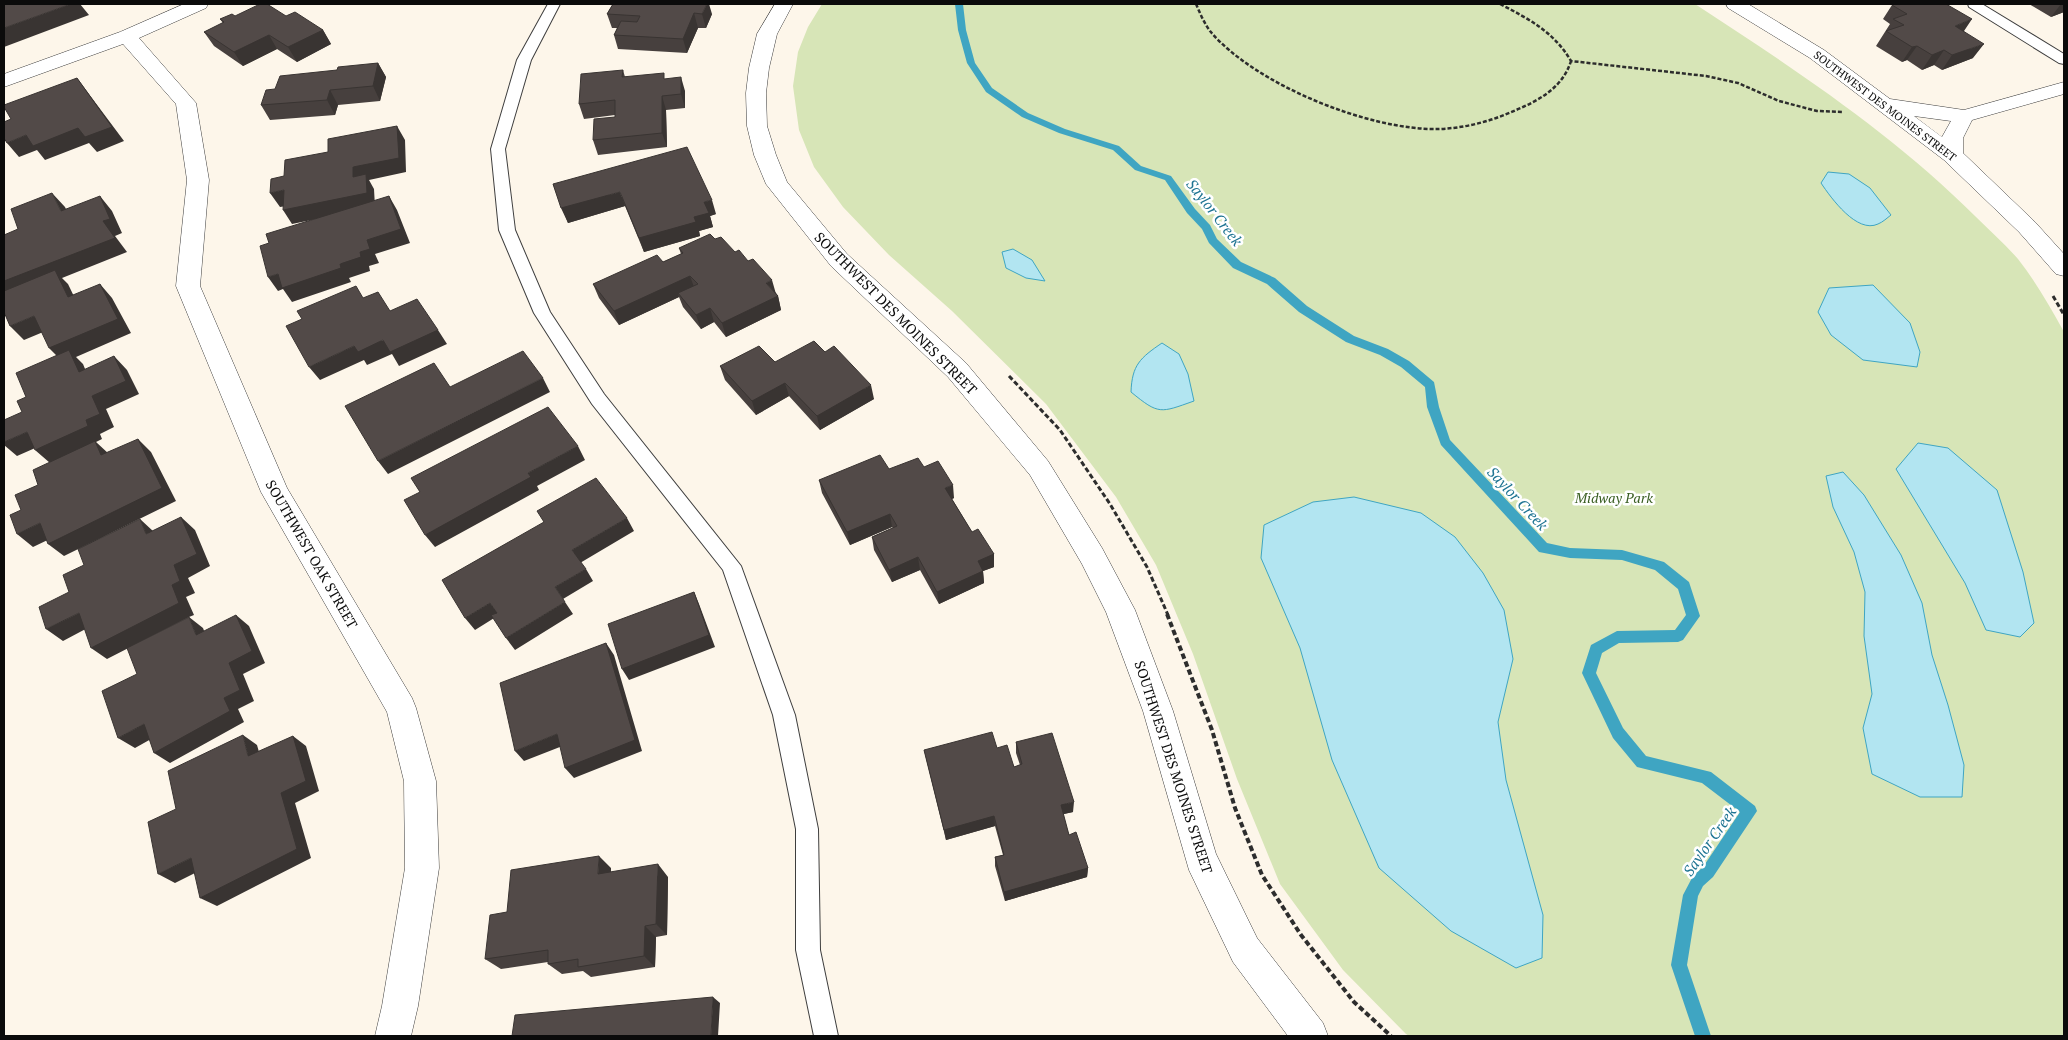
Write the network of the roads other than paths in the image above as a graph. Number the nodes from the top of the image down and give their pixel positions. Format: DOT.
graph roads {
  1 [pos="199,4"];
  2 [pos="554,4"];
  3 [pos="784,4"];
  4 [pos="1735,4"];
  5 [pos="1974,4"];
  6 [pos="127,36"];
  7 [pos="2064,60"];
  8 [pos="4,81"];
  9 [pos="2064,88"];
  10 [pos="1882,101"];
  11 [pos="1964,116"];
  12 [pos="1952,155"];
  13 [pos="2064,268"];
  14 [pos="393,1036"];
  15 [pos="826,1036"];
  16 [pos="1310,1036"];
  1 -- 6 [label="street"];
  2 -- 15 [label="lane"];
  3 -- 16 [label="street, SOUTHWEST DES MOINES STREET"];
  4 -- 10 [label="street, SOUTHWEST DES MOINES STREET"];
  5 -- 7 [label="lane"];
  6 -- 8 [label="street"];
  6 -- 14 [label="street, SOUTHWEST OAK STREET"];
  9 -- 11 [label="street"];
  10 -- 11 [label="street"];
  10 -- 12 [label="street, SOUTHWEST DES MOINES STREET"];
  11 -- 12 [label="street"];
  12 -- 13 [label="street, SOUTHWEST DES MOINES STREET"];
}
